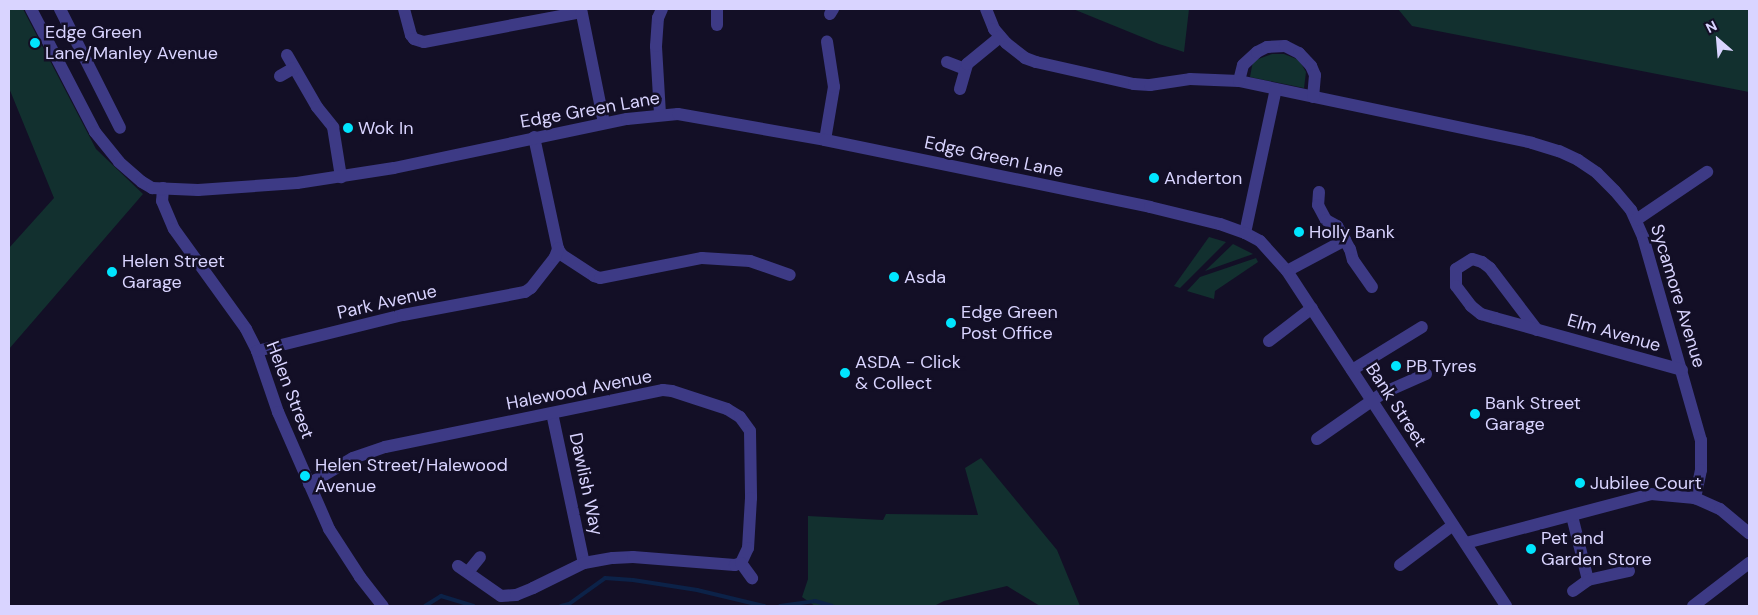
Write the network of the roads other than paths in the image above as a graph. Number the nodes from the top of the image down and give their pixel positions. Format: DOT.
graph roads {
  1 [pos="31,9"];
  2 [pos="60,9"];
  3 [pos="404,9"];
  4 [pos="662,9"];
  5 [pos="717,9"];
  6 [pos="986,9"];
  7 [pos="581,11"];
  8 [pos="717,24"];
  9 [pos="1000,37"];
  10 [pos="827,42"];
  11 [pos="287,55"];
  12 [pos="947,62"];
  13 [pos="294,68"];
  14 [pos="965,69"];
  15 [pos="280,76"];
  16 [pos="1239,81"];
  17 [pos="960,89"];
  18 [pos="1276,89"];
  19 [pos="1312,97"];
  20 [pos="660,114"];
  21 [pos="604,123"];
  22 [pos="120,128"];
  23 [pos="534,137"];
  24 [pos="825,140"];
  25 [pos="1707,172"];
  26 [pos="340,177"];
  27 [pos="163,188"];
  28 [pos="1319,192"];
  29 [pos="1636,220"];
  30 [pos="1245,233"];
  31 [pos="1345,240"];
  32 [pos="558,248"];
  33 [pos="1287,271"];
  34 [pos="790,275"];
  35 [pos="1372,288"];
  36 [pos="1312,308"];
  37 [pos="1422,327"];
  38 [pos="1537,330"];
  39 [pos="1269,341"];
  40 [pos="257,351"];
  41 [pos="1352,370"];
  42 [pos="1682,370"];
  43 [pos="1426,374"];
  44 [pos="1371,401"];
  45 [pos="552,413"];
  46 [pos="1317,439"];
  47 [pos="309,484"];
  48 [pos="1695,498"];
  49 [pos="1572,516"];
  50 [pos="1454,525"];
  51 [pos="1749,533"];
  52 [pos="1466,543"];
  53 [pos="480,557"];
  54 [pos="584,563"];
  55 [pos="741,563"];
  56 [pos="1749,563"];
  57 [pos="1400,565"];
  58 [pos="1630,571"];
  59 [pos="752,578"];
  60 [pos="1588,580"];
  61 [pos="1573,591"];
  62 [pos="383,606"];
  63 [pos="1506,606"];
  64 [pos="1693,606"];
  1 -- 27 [label="street, Edge Green Lane"];
  2 -- 22 [label="street"];
  3 -- 7 [label="street"];
  4 -- 20 [label="street"];
  5 -- 8 [label="street"];
  6 -- 9 [label="street"];
  7 -- 21 [label="street"];
  9 -- 14 [label="street"];
  9 -- 16 [label="street, Sycamore Avenue"];
  10 -- 24 [label="street"];
  11 -- 13 [label="street"];
  12 -- 14 [label="street"];
  13 -- 15 [label="street"];
  13 -- 26 [label="street"];
  14 -- 17 [label="street"];
  16 -- 18 [label="street, Sycamore Avenue"];
  16 -- 19 [label="street"];
  18 -- 19 [label="street, Sycamore Avenue"];
  18 -- 30 [label="street"];
  19 -- 29 [label="street, Sycamore Avenue"];
  20 -- 21 [label="street, Edge Green Lane"];
  20 -- 24 [label="street, Edge Green Lane"];
  21 -- 23 [label="street, Edge Green Lane"];
  23 -- 26 [label="street, Edge Green Lane"];
  23 -- 32 [label="street"];
  24 -- 30 [label="street, Edge Green Lane"];
  25 -- 29 [label="street"];
  26 -- 27 [label="street, Edge Green Lane"];
  27 -- 40 [label="street, Helen Street"];
  28 -- 31 [label="street"];
  29 -- 42 [label="street, Sycamore Avenue"];
  30 -- 33 [label="street, Bank Street"];
  31 -- 33 [label="street"];
  31 -- 35 [label="street"];
  32 -- 34 [label="street"];
  32 -- 40 [label="street, Park Avenue"];
  33 -- 36 [label="street, Bank Street"];
  36 -- 39 [label="street"];
  36 -- 41 [label="street, Bank Street"];
  37 -- 41 [label="street"];
  38 -- 38 [label="street, Elm Avenue"];
  38 -- 42 [label="street, Elm Avenue"];
  40 -- 47 [label="street, Helen Street"];
  41 -- 44 [label="street, Bank Street"];
  42 -- 48 [label="street, Sycamore Avenue"];
  43 -- 44 [label="street"];
  44 -- 46 [label="street"];
  44 -- 50 [label="street, Bank Street"];
  45 -- 47 [label="street, Halewood Avenue"];
  45 -- 54 [label="street, Dawlish Way"];
  45 -- 55 [label="street, Halewood Avenue"];
  47 -- 62 [label="street, Helen Street"];
  48 -- 49 [label="street"];
  48 -- 51 [label="street"];
  49 -- 52 [label="street"];
  49 -- 60 [label="street"];
  50 -- 52 [label="street, Bank Street"];
  50 -- 57 [label="street"];
  52 -- 63 [label="street, Bank Street"];
  53 -- 54 [label="street"];
  54 -- 55 [label="street"];
  55 -- 59 [label="street"];
  56 -- 64 [label="street"];
  58 -- 60 [label="street"];
  60 -- 61 [label="street"];
}
